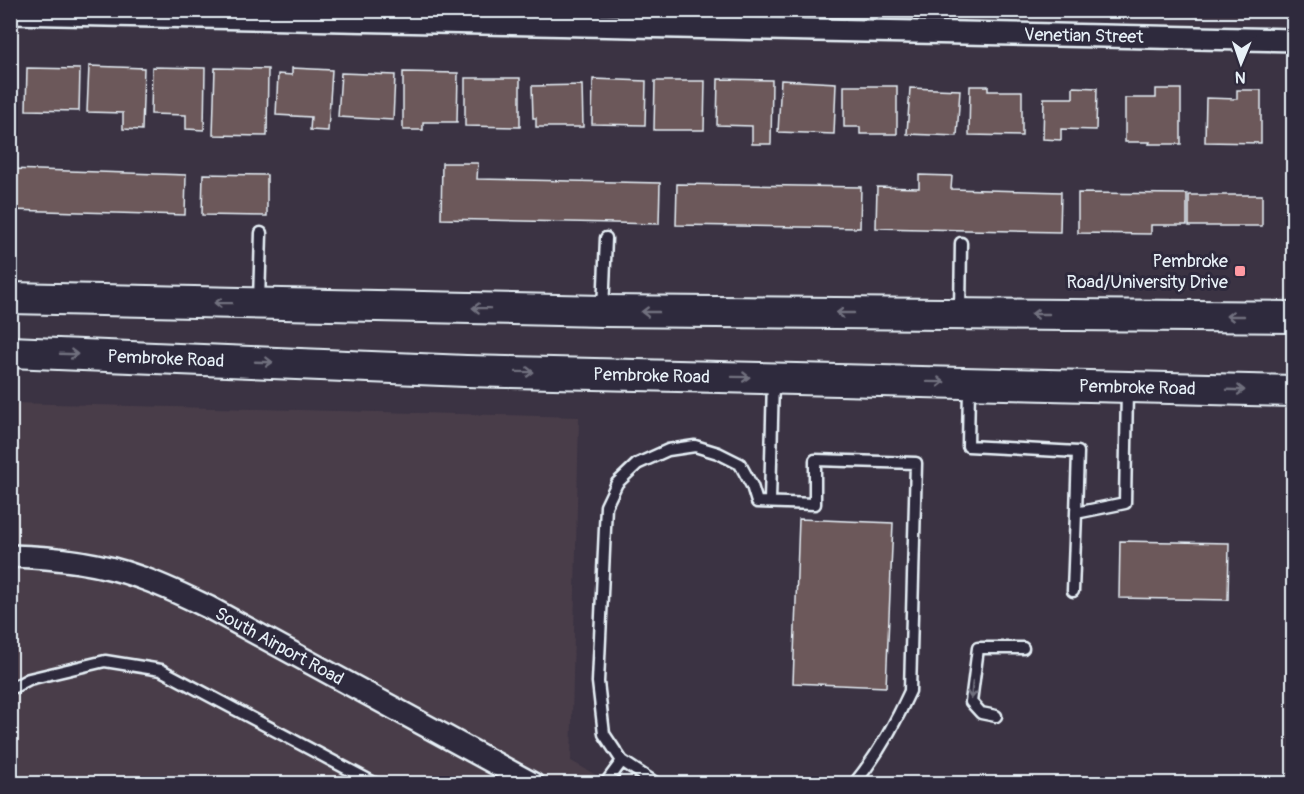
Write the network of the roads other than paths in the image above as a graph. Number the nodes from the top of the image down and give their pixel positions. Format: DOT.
graph roads {
  1 [pos="10,13"];
  2 [pos="1293,40"];
  3 [pos="261,233"];
  4 [pos="606,238"];
  5 [pos="961,243"];
  6 [pos="10,298"];
  7 [pos="259,303"];
  8 [pos="603,311"];
  9 [pos="960,314"];
  10 [pos="1293,317"];
  11 [pos="10,352"];
  12 [pos="773,378"];
  13 [pos="970,383"];
  14 [pos="1127,387"];
  15 [pos="1293,391"];
  16 [pos="770,502"];
  17 [pos="1076,513"];
  18 [pos="10,555"];
  19 [pos="1073,591"];
  20 [pos="1023,648"];
  21 [pos="10,689"];
  22 [pos="996,716"];
  23 [pos="622,761"];
  24 [pos="376,783"];
  25 [pos="533,783"];
  26 [pos="606,783"];
  27 [pos="657,783"];
  28 [pos="854,783"];
  1 -- 2 [label="street, Venetian Street"];
  3 -- 7 [label="lane"];
  4 -- 8 [label="lane"];
  5 -- 9 [label="lane"];
  7 -- 6 [label="main road, one-way"];
  8 -- 7 [label="main road, one-way"];
  9 -- 8 [label="main road, one-way"];
  10 -- 9 [label="main road, one-way"];
  11 -- 12 [label="main road, Pembroke Road, one-way"];
  12 -- 13 [label="main road, Pembroke Road, one-way"];
  12 -- 16 [label="lane"];
  13 -- 14 [label="main road, Pembroke Road"];
  13 -- 17 [label="lane"];
  14 -- 15 [label="main road, Pembroke Road, one-way"];
  14 -- 17 [label="lane"];
  16 -- 23 [label="lane"];
  16 -- 28 [label="lane"];
  17 -- 19 [label="lane"];
  18 -- 25 [label="street, South Airport Road"];
  20 -- 22 [label="lane, one-way"];
  21 -- 24 [label="lane"];
  23 -- 26 [label="lane"];
  23 -- 27 [label="lane"];
}
